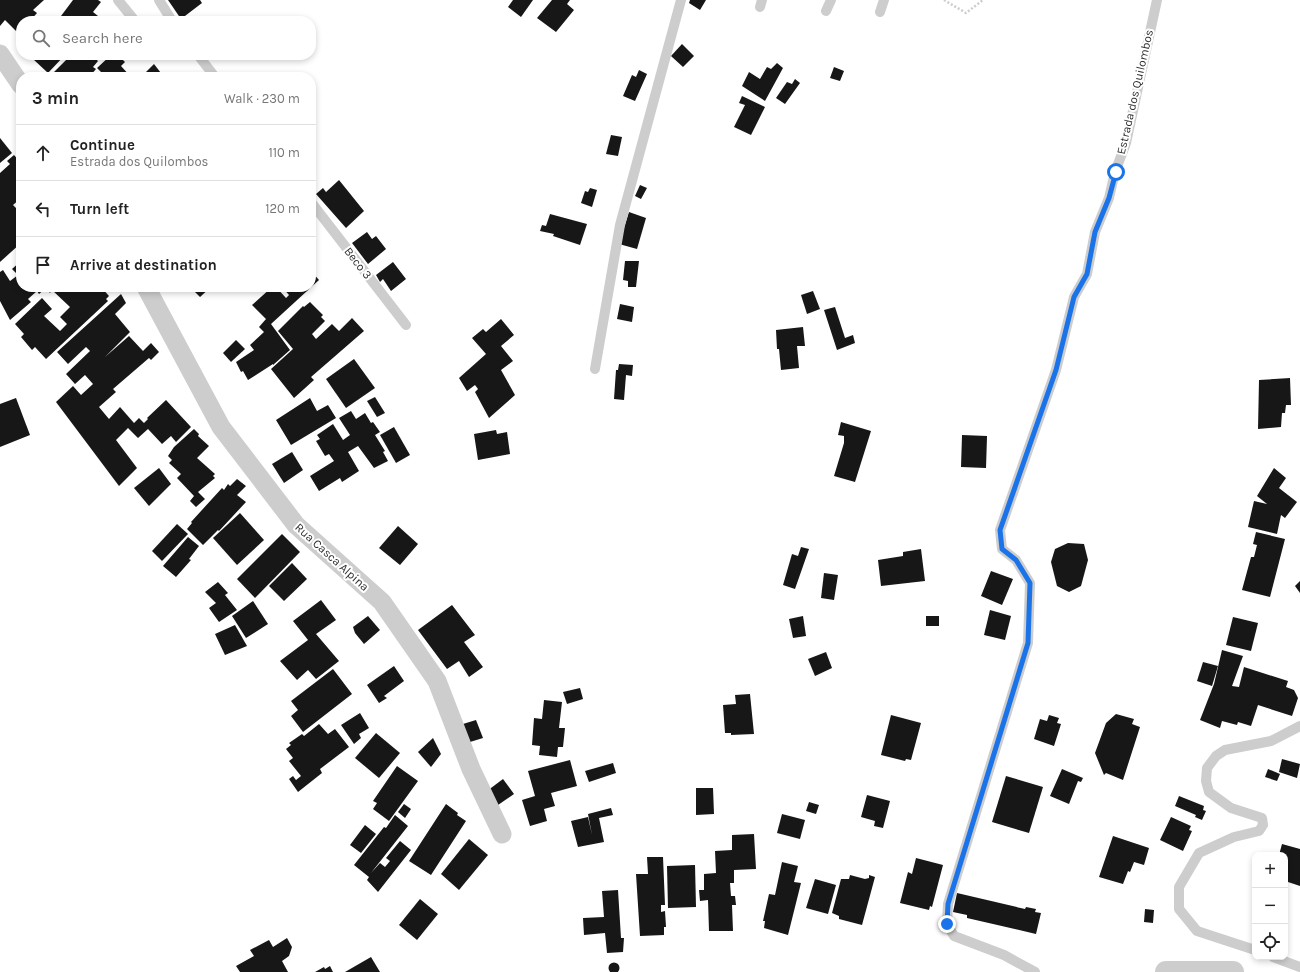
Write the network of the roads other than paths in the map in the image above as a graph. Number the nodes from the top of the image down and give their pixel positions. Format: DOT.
graph roads {
  1 [pos="118,0"];
  2 [pos="159,0"];
  3 [pos="681,0"];
  4 [pos="831,0"];
  5 [pos="884,0"];
  6 [pos="1156,0"];
  7 [pos="826,11"];
  8 [pos="880,12"];
  9 [pos="131,16"];
  10 [pos="169,16"];
  11 [pos="0,54"];
  12 [pos="202,60"];
  13 [pos="211,72"];
  14 [pos="16,78"];
  15 [pos="316,208"];
  16 [pos="149,292"];
  17 [pos="406,325"];
  18 [pos="595,369"];
  19 [pos="1300,726"];
  20 [pos="502,834"];
  21 [pos="1252,949"];
  22 [pos="1281,960"];
  23 [pos="1300,967"];
  24 [pos="1035,972"];
  25 [pos="1166,972"];
  26 [pos="1232,972"];
  1 -- 9 [label="lane"];
  2 -- 10 [label="lane"];
  3 -- 18 [label="lane"];
  4 -- 7 [label="lane"];
  5 -- 8 [label="lane"];
  6 -- 24 [label="lane, Estrada dos Quilombos"];
  11 -- 14 [label="street"];
  12 -- 13 [label="lane"];
  15 -- 17 [label="lane, Beco 3"];
  16 -- 20 [label="street, Rua Casca Alpina"];
  19 -- 21 [label="lane"];
  22 -- 23 [label="lane"];
  25 -- 26 [label="street"];
}
